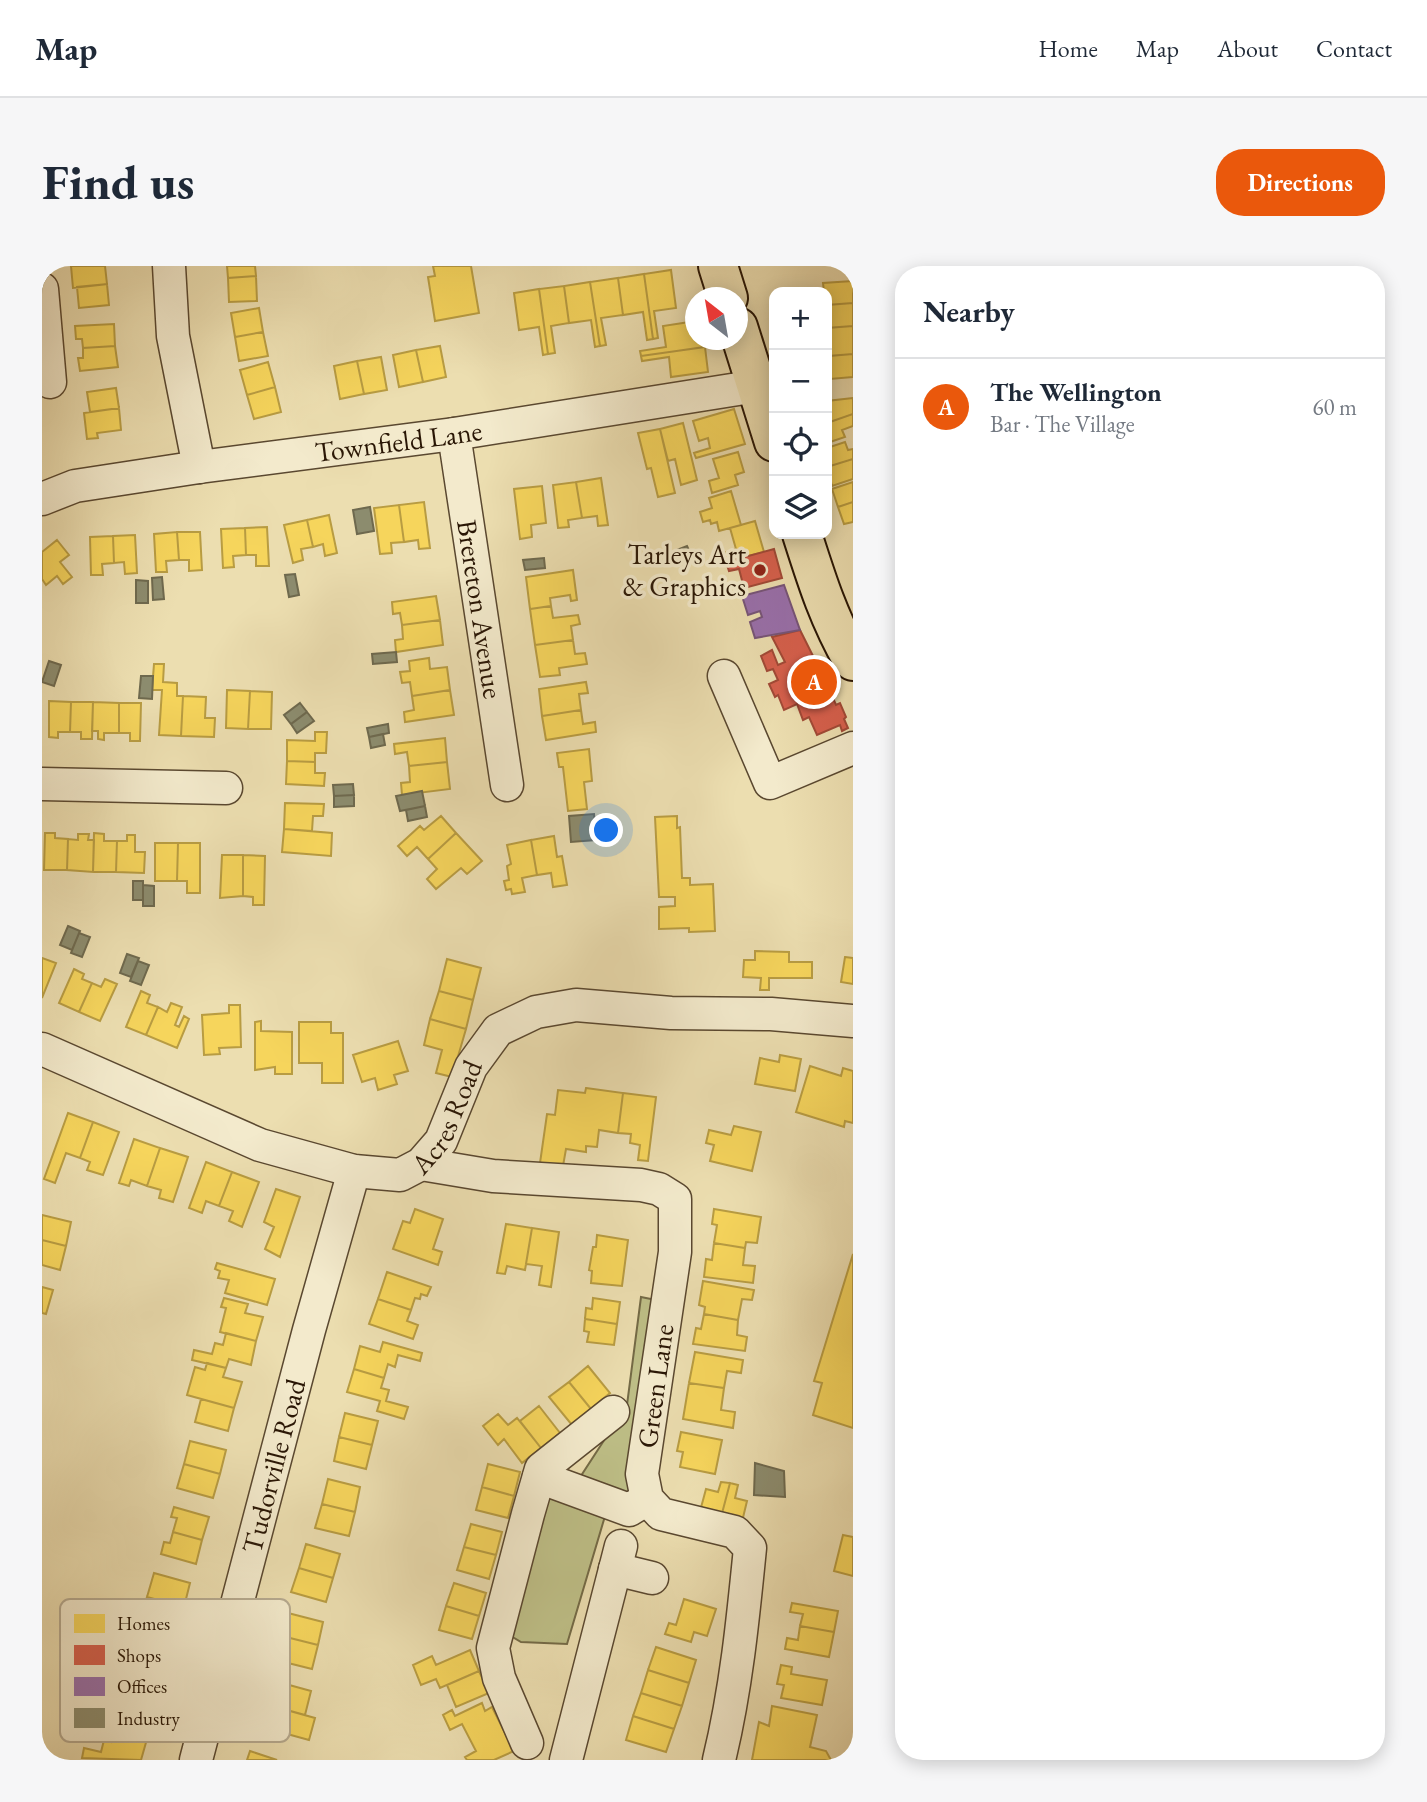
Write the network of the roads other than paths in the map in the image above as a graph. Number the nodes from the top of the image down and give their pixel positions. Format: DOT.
graph roads {
  1 [pos="169,266"];
  2 [pos="718,266"];
  3 [pos="725,287"];
  4 [pos="42,289"];
  5 [pos="745,350"];
  6 [pos="46,363"];
  7 [pos="757,386"];
  8 [pos="769,426"];
  9 [pos="453,434"];
  10 [pos="199,467"];
  11 [pos="42,499"];
  12 [pos="804,539"];
  13 [pos="853,661"];
  14 [pos="724,676"];
  15 [pos="853,748"];
  16 [pos="42,784"];
  17 [pos="507,785"];
  18 [pos="229,788"];
  19 [pos="853,1021"];
  20 [pos="42,1049"];
  21 [pos="421,1164"];
  22 [pos="354,1171"];
  23 [pos="613,1412"];
  24 [pos="539,1477"];
  25 [pos="647,1499"];
  26 [pos="652,1578"];
  27 [pos="238,1599"];
  28 [pos="201,1742"];
  29 [pos="527,1743"];
  30 [pos="196,1760"];
  31 [pos="566,1760"];
  32 [pos="719,1760"];
  1 -- 10 [label="street"];
  2 -- 3 [label="main road"];
  4 -- 6 [label="street"];
  5 -- 7 [label="main road"];
  7 -- 8 [label="main road"];
  7 -- 9 [label="street, Townfield Lane"];
  9 -- 10 [label="street, Townfield Lane"];
  9 -- 17 [label="street, Brereton Avenue"];
  10 -- 11 [label="street, Townfield Lane"];
  12 -- 13 [label="main road"];
  14 -- 15 [label="street"];
  16 -- 18 [label="street"];
  19 -- 21 [label="street, Acres Road"];
  20 -- 22 [label="street, Acres Road"];
  21 -- 22 [label="street, Acres Road"];
  21 -- 25 [label="street, Green Lane"];
  22 -- 27 [label="street, Tudorville Road"];
  23 -- 24 [label="street"];
  24 -- 25 [label="street"];
  24 -- 29 [label="street"];
  25 -- 32 [label="street"];
  26 -- 31 [label="street"];
  28 -- 30 [label="street, Tudorville Road"];
}
